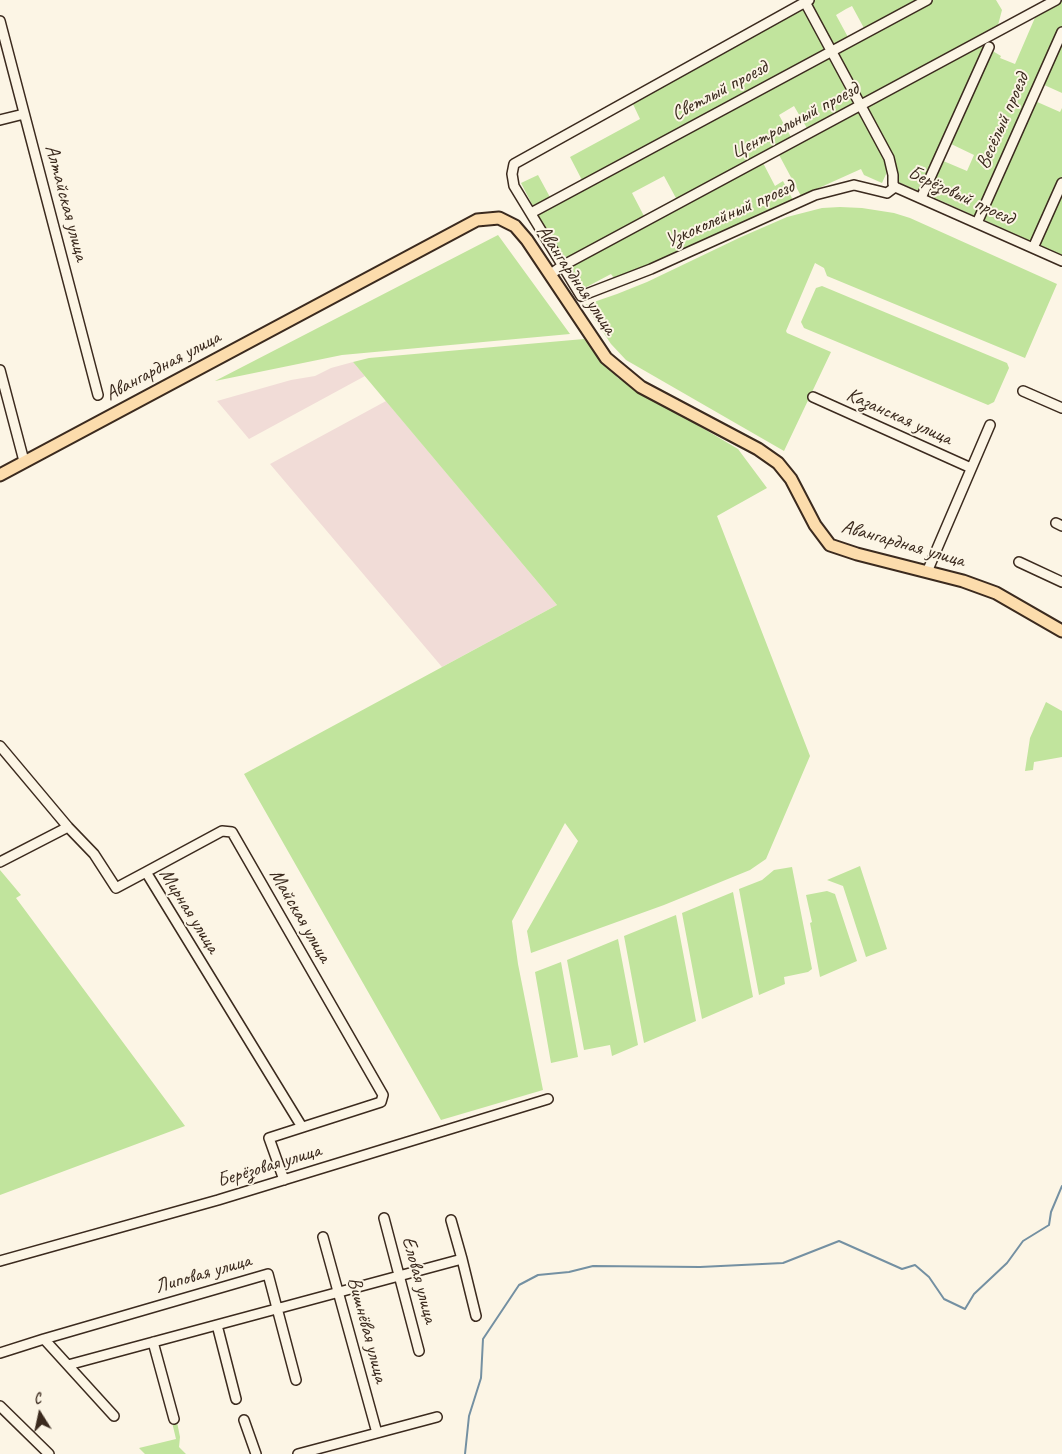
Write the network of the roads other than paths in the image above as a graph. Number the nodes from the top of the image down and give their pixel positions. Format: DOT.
graph roads {
  1 [pos="927,0"];
  2 [pos="1056,0"];
  3 [pos="807,1"];
  4 [pos="0,21"];
  5 [pos="1062,32"];
  6 [pos="989,47"];
  7 [pos="831,51"];
  8 [pos="861,106"];
  9 [pos="24,114"];
  10 [pos="0,120"];
  11 [pos="1062,183"];
  12 [pos="895,188"];
  13 [pos="921,198"];
  14 [pos="531,213"];
  15 [pos="977,223"];
  16 [pos="1033,248"];
  17 [pos="1062,261"];
  18 [pos="562,266"];
  19 [pos="551,274"];
  20 [pos="0,370"];
  21 [pos="1023,390"];
  22 [pos="98,395"];
  23 [pos="812,398"];
  24 [pos="1062,408"];
  25 [pos="990,425"];
  26 [pos="24,461"];
  27 [pos="971,468"];
  28 [pos="0,475"];
  29 [pos="1019,562"];
  30 [pos="927,572"];
  31 [pos="1062,582"];
  32 [pos="1062,632"];
  33 [pos="0,746"];
  34 [pos="68,827"];
  35 [pos="0,862"];
  36 [pos="146,872"];
  37 [pos="548,1099"];
  38 [pos="302,1128"];
  39 [pos="284,1180"];
  40 [pos="384,1218"];
  41 [pos="451,1220"];
  42 [pos="323,1237"];
  43 [pos="462,1259"];
  44 [pos="0,1261"];
  45 [pos="400,1276"];
  46 [pos="339,1292"];
  47 [pos="277,1309"];
  48 [pos="476,1316"];
  49 [pos="217,1325"];
  50 [pos="44,1338"];
  51 [pos="153,1342"];
  52 [pos="420,1351"];
  53 [pos="0,1353"];
  54 [pos="68,1365"];
  55 [pos="296,1380"];
  56 [pos="236,1399"];
  57 [pos="0,1406"];
  58 [pos="114,1416"];
  59 [pos="437,1417"];
  60 [pos="174,1419"];
  61 [pos="244,1420"];
  62 [pos="377,1433"];
  63 [pos="49,1454"];
  64 [pos="256,1454"];
  65 [pos="298,1454"];
  1 -- 7 [label="street, Светлый проезд"];
  2 -- 8 [label="street, Центральный проезд"];
  3 -- 7 [label="street, Берёзовый проезд"];
  3 -- 14 [label="street, Берёзовый проезд"];
  4 -- 9 [label="street, Алтайская улица"];
  5 -- 15 [label="street, Весёлый проезд"];
  6 -- 13 [label="street"];
  7 -- 8 [label="street, Берёзовый проезд"];
  7 -- 14 [label="street, Светлый проезд"];
  8 -- 12 [label="street, Берёзовый проезд"];
  8 -- 18 [label="street, Центральный проезд"];
  9 -- 10 [label="street"];
  9 -- 22 [label="street, Алтайская улица"];
  11 -- 16 [label="street"];
  12 -- 13 [label="street, Берёзовый проезд"];
  12 -- 18 [label="street, Узкоколейный проезд"];
  13 -- 15 [label="street, Берёзовый проезд"];
  14 -- 18 [label="street"];
  15 -- 16 [label="street, Берёзовый проезд"];
  16 -- 17 [label="street, Берёзовый проезд"];
  18 -- 19 [label="street, Центральный проезд"];
  19 -- 26 [label="main road, Авангардная улица"];
  19 -- 30 [label="main road, Авангардная улица"];
  20 -- 26 [label="street"];
  21 -- 24 [label="street"];
  23 -- 27 [label="street, Казанская улица"];
  25 -- 27 [label="street"];
  26 -- 28 [label="main road, Авангардная улица"];
  27 -- 30 [label="street"];
  29 -- 31 [label="street"];
  30 -- 32 [label="main road, Авангардная улица"];
  33 -- 34 [label="street, Мирная улица"];
  34 -- 35 [label="street"];
  34 -- 36 [label="street, Мирная улица"];
  36 -- 38 [label="street, Мирная улица"];
  36 -- 38 [label="street, Майская улица"];
  37 -- 39 [label="street, Берёзовая улица"];
  38 -- 39 [label="street"];
  39 -- 44 [label="street, Берёзовая улица"];
  40 -- 45 [label="street, Еловая улица"];
  41 -- 43 [label="street"];
  42 -- 46 [label="street, Вишнёвая улица"];
  43 -- 45 [label="street"];
  43 -- 48 [label="street"];
  45 -- 46 [label="street"];
  45 -- 52 [label="street, Еловая улица"];
  46 -- 47 [label="street"];
  46 -- 62 [label="street, Вишнёвая улица"];
  47 -- 49 [label="street"];
  47 -- 50 [label="street, Липовая улица"];
  47 -- 55 [label="street, Липовая улица"];
  49 -- 51 [label="street"];
  49 -- 56 [label="street"];
  50 -- 53 [label="street"];
  50 -- 54 [label="street"];
  51 -- 54 [label="street"];
  51 -- 60 [label="street"];
  54 -- 58 [label="street"];
  57 -- 63 [label="street"];
  59 -- 62 [label="street"];
  61 -- 64 [label="street"];
  62 -- 65 [label="street"];
}
